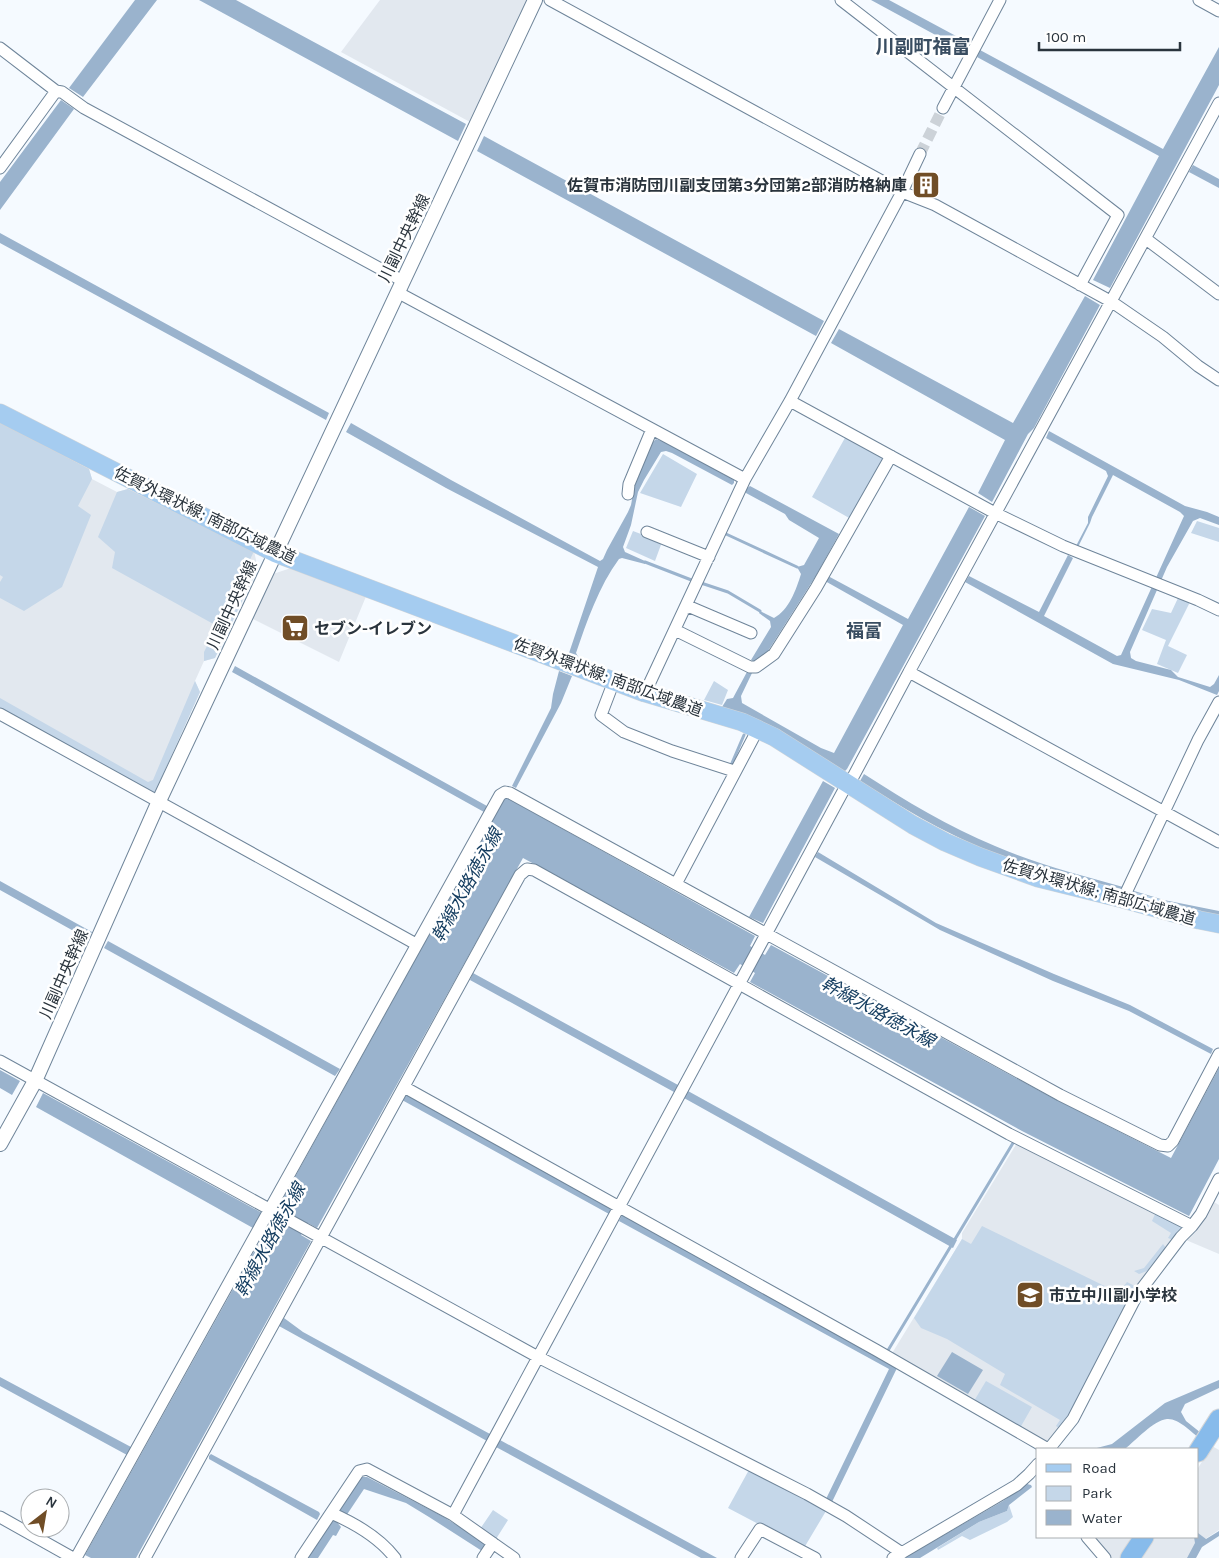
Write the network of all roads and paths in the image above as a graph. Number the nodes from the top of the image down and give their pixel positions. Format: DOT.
graph roads {
  1 [pos="535,0"];
  2 [pos="550,0"];
  3 [pos="840,0"];
  4 [pos="1000,0"];
  5 [pos="1199,0"];
  6 [pos="1219,11"];
  7 [pos="0,48"];
  8 [pos="953,88"];
  9 [pos="56,91"];
  10 [pos="1219,103"];
  11 [pos="943,108"];
  12 [pos="920,154"];
  13 [pos="0,168"];
  14 [pos="902,192"];
  15 [pos="1146,239"];
  16 [pos="1080,285"];
  17 [pos="400,286"];
  18 [pos="1219,294"];
  19 [pos="1112,302"];
  20 [pos="1219,380"];
  21 [pos="790,401"];
  22 [pos="0,413"];
  23 [pos="652,429"];
  24 [pos="891,456"];
  25 [pos="745,479"];
  26 [pos="628,494"];
  27 [pos="995,513"];
  28 [pos="647,532"];
  29 [pos="275,553"];
  30 [pos="709,558"];
  31 [pos="685,609"];
  32 [pos="1219,610"];
  33 [pos="675,630"];
  34 [pos="751,634"];
  35 [pos="909,672"];
  36 [pos="614,681"];
  37 [pos="645,693"];
  38 [pos="1219,702"];
  39 [pos="0,714"];
  40 [pos="758,729"];
  41 [pos="734,772"];
  42 [pos="848,784"];
  43 [pos="159,801"];
  44 [pos="1164,812"];
  45 [pos="1219,842"];
  46 [pos="676,884"];
  47 [pos="1123,899"];
  48 [pos="1219,924"];
  49 [pos="767,935"];
  50 [pos="416,944"];
  51 [pos="739,984"];
  52 [pos="1219,1054"];
  53 [pos="0,1061"];
  54 [pos="35,1081"];
  55 [pos="404,1087"];
  56 [pos="0,1144"];
  57 [pos="1219,1179"];
  58 [pos="620,1208"];
  59 [pos="269,1209"];
  60 [pos="1192,1226"];
  61 [pos="321,1238"];
  62 [pos="538,1357"];
  63 [pos="1219,1419"];
  64 [pos="1047,1448"];
  65 [pos="1050,1448"];
  66 [pos="1199,1450"];
  67 [pos="1034,1479"];
  68 [pos="331,1512"];
  69 [pos="453,1515"];
  70 [pos="0,1517"];
  71 [pos="1088,1538"];
  72 [pos="1143,1538"];
  73 [pos="493,1543"];
  74 [pos="898,1555"];
  75 [pos="75,1558"];
  76 [pos="145,1558"];
  77 [pos="301,1558"];
  78 [pos="395,1558"];
  79 [pos="483,1558"];
  80 [pos="514,1558"];
  81 [pos="741,1558"];
  82 [pos="815,1558"];
  83 [pos="1105,1558"];
  84 [pos="1130,1558"];
  1 -- 17 [label="street, 川副中央幹線"];
  2 -- 14 [label="street"];
  3 -- 8 [label="street"];
  4 -- 8 [label="street"];
  5 -- 6 [label="street"];
  7 -- 9 [label="street"];
  8 -- 11 [label="street"];
  8 -- 16 [label="street"];
  9 -- 13 [label="street"];
  9 -- 17 [label="street"];
  10 -- 15 [label="street"];
  12 -- 14 [label="street"];
  14 -- 16 [label="street"];
  14 -- 21 [label="street"];
  15 -- 18 [label="street"];
  15 -- 19 [label="street"];
  16 -- 19 [label="street"];
  17 -- 23 [label="street"];
  17 -- 29 [label="street, 川副中央幹線"];
  19 -- 20 [label="street"];
  19 -- 27 [label="street"];
  21 -- 24 [label="street"];
  21 -- 25 [label="street"];
  22 -- 29 [label="main road, 佐賀外環状線; 南部広域農道"];
  23 -- 25 [label="street"];
  23 -- 26 [label="street"];
  24 -- 27 [label="street"];
  24 -- 33 [label="street"];
  25 -- 30 [label="street"];
  27 -- 32 [label="street"];
  27 -- 35 [label="street"];
  28 -- 30 [label="street"];
  29 -- 36 [label="main road, 佐賀外環状線; 南部広域農道"];
  29 -- 43 [label="street, 川副中央幹線"];
  30 -- 31 [label="street"];
  31 -- 33 [label="street"];
  31 -- 34 [label="street"];
  33 -- 37 [label="street"];
  35 -- 42 [label="street"];
  35 -- 44 [label="street"];
  36 -- 37 [label="main road, 佐賀外環状線; 南部広域農道"];
  36 -- 41 [label="street"];
  37 -- 40 [label="main road, 佐賀外環状線; 南部広域農道"];
  38 -- 44 [label="street"];
  39 -- 43 [label="street"];
  40 -- 41 [label="street"];
  40 -- 42 [label="main road, 佐賀外環状線; 南部広域農道"];
  41 -- 46 [label="street"];
  42 -- 47 [label="main road, 佐賀外環状線; 南部広域農道"];
  42 -- 49 [label="street"];
  43 -- 50 [label="street"];
  43 -- 54 [label="street, 川副中央幹線"];
  44 -- 45 [label="street"];
  44 -- 47 [label="street"];
  46 -- 49 [label="street"];
  46 -- 50 [label="street"];
  47 -- 48 [label="main road, 佐賀外環状線; 南部広域農道"];
  49 -- 51 [label="street"];
  49 -- 52 [label="street"];
  50 -- 59 [label="street"];
  51 -- 55 [label="street"];
  51 -- 58 [label="street"];
  51 -- 60 [label="street"];
  53 -- 54 [label="street"];
  54 -- 56 [label="street, 川副中央幹線"];
  54 -- 59 [label="street"];
  55 -- 58 [label="street"];
  55 -- 61 [label="street"];
  57 -- 60 [label="street"];
  58 -- 62 [label="street"];
  58 -- 64 [label="street"];
  59 -- 61 [label="street"];
  59 -- 75 [label="street"];
  60 -- 65 [label="street"];
  61 -- 62 [label="street"];
  61 -- 76 [label="street"];
  62 -- 69 [label="street"];
  62 -- 74 [label="street"];
  63 -- 66 [label="highway"];
  67 -- 74 [label="street"];
  68 -- 69 [label="street"];
  68 -- 77 [label="street"];
  68 -- 78 [label="street"];
  69 -- 73 [label="street"];
  70 -- 75 [label="street"];
  71 -- 83 [label="street"];
  72 -- 84 [label="highway"];
  73 -- 79 [label="street"];
  73 -- 80 [label="street"];
  81 -- 82 [label="street"];
}
